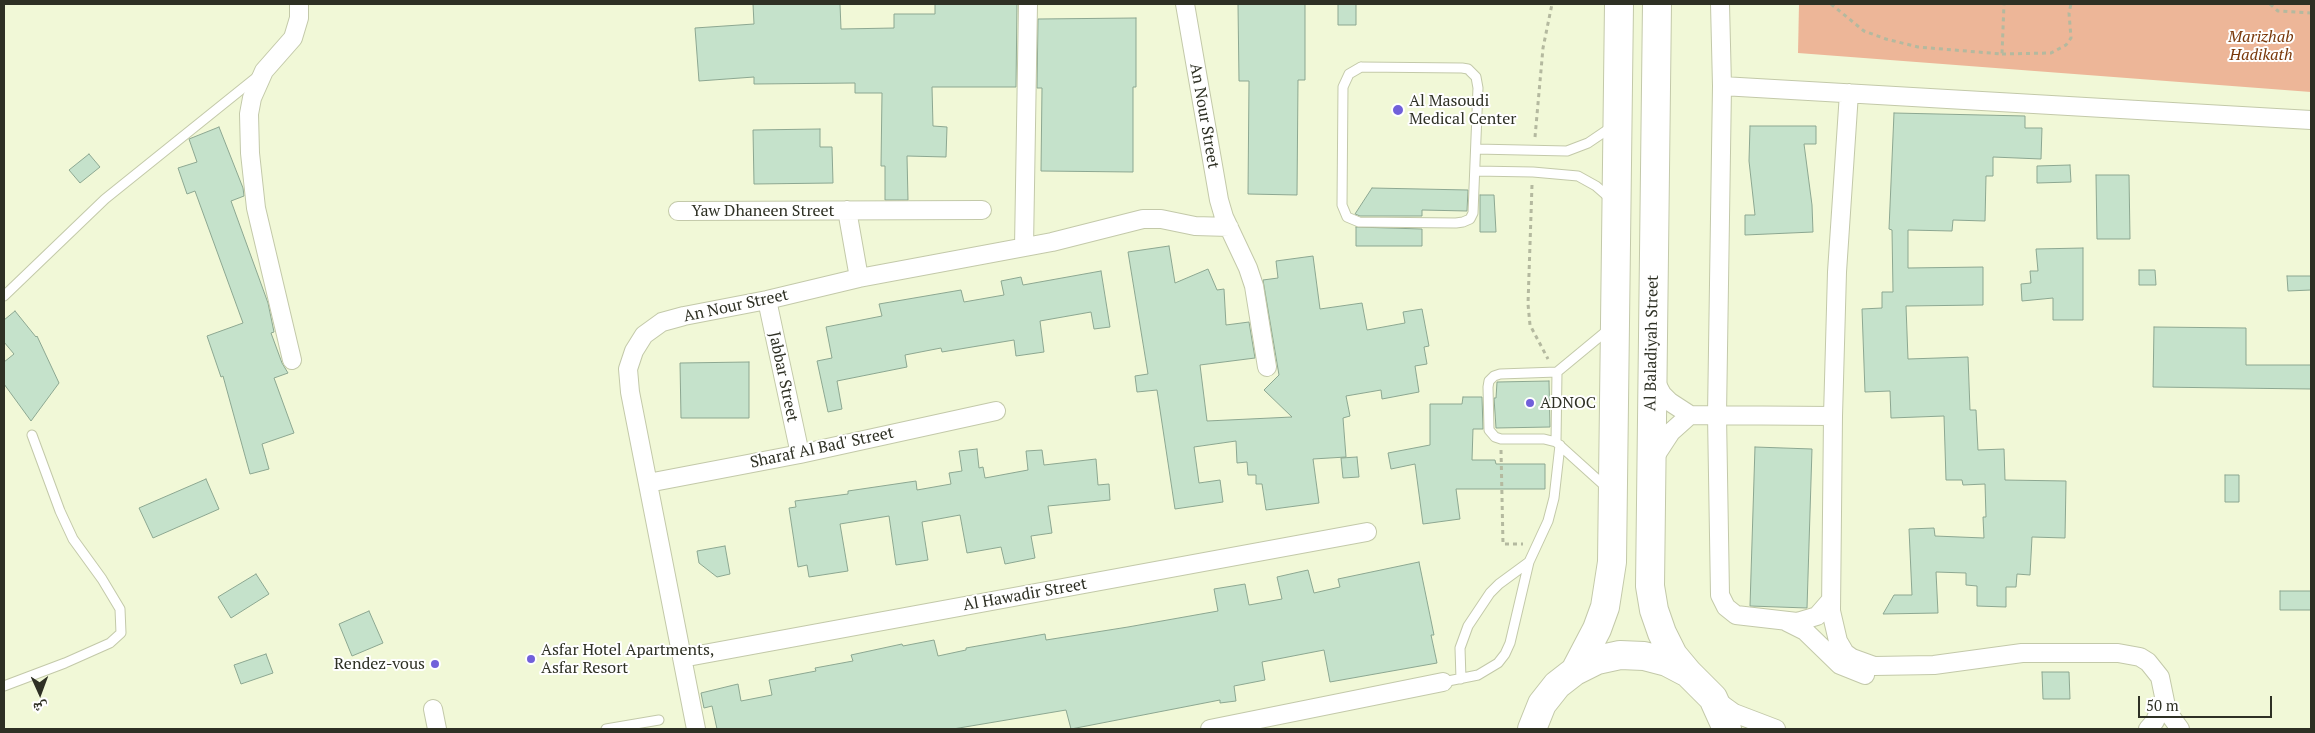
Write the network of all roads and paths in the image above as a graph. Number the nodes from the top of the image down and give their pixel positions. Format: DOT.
graph roads {
  1 [pos="299,4"];
  2 [pos="1028,4"];
  3 [pos="1185,4"];
  4 [pos="1552,4"];
  5 [pos="1619,4"];
  6 [pos="1657,4"];
  7 [pos="1720,4"];
  8 [pos="1831,4"];
  9 [pos="2004,4"];
  10 [pos="2071,4"];
  11 [pos="2270,4"];
  12 [pos="2311,13"];
  13 [pos="2002,54"];
  14 [pos="264,71"];
  15 [pos="1722,86"];
  16 [pos="1849,94"];
  17 [pos="2311,120"];
  18 [pos="1618,124"];
  19 [pos="1476,149"];
  20 [pos="1534,150"];
  21 [pos="1475,171"];
  22 [pos="1533,172"];
  23 [pos="1616,204"];
  24 [pos="847,210"];
  25 [pos="982,210"];
  26 [pos="678,211"];
  27 [pos="1229,227"];
  28 [pos="1024,247"];
  29 [pos="859,278"];
  30 [pos="4,296"];
  31 [pos="767,300"];
  32 [pos="1614,324"];
  33 [pos="292,360"];
  34 [pos="1266,367"];
  35 [pos="1556,372"];
  36 [pos="1652,373"];
  37 [pos="996,411"];
  38 [pos="1690,415"];
  39 [pos="1717,415"];
  40 [pos="1833,416"];
  41 [pos="32,435"];
  42 [pos="1501,439"];
  43 [pos="1558,443"];
  44 [pos="800,454"];
  45 [pos="1651,463"];
  46 [pos="648,483"];
  47 [pos="1612,493"];
  48 [pos="1367,532"];
  49 [pos="1538,544"];
  50 [pos="1529,562"];
  51 [pos="1831,600"];
  52 [pos="1787,621"];
  53 [pos="682,658"];
  54 [pos="1909,667"];
  55 [pos="1575,671"];
  56 [pos="1688,674"];
  57 [pos="1461,679"];
  58 [pos="1443,682"];
  59 [pos="4,686"];
  60 [pos="1713,698"];
  61 [pos="2163,701"];
  62 [pos="433,709"];
  63 [pos="659,720"];
  64 [pos="437,729"];
  65 [pos="606,729"];
  66 [pos="696,729"];
  67 [pos="1210,729"];
  68 [pos="1532,729"];
  69 [pos="1727,729"];
  70 [pos="1776,729"];
  71 [pos="2148,729"];
  72 [pos="2180,729"];
  1 -- 14 [label="street"];
  2 -- 28 [label="street"];
  3 -- 27 [label="street, An Nour Street"];
  4 -- 20 [label="path"];
  5 -- 18 [label="main road"];
  6 -- 36 [label="main road, Al Baladiyah Street"];
  7 -- 15 [label="street"];
  8 -- 13 [label="path"];
  9 -- 13 [label="path"];
  10 -- 13 [label="path"];
  11 -- 12 [label="path"];
  14 -- 30 [label="lane"];
  14 -- 33 [label="street"];
  15 -- 16 [label="street"];
  15 -- 39 [label="street"];
  16 -- 17 [label="street"];
  16 -- 40 [label="street"];
  18 -- 20 [label="lane"];
  18 -- 23 [label="main road"];
  19 -- 20 [label="lane"];
  19 -- 21 [label="lane"];
  19 -- 21 [label="lane"];
  21 -- 22 [label="lane"];
  22 -- 23 [label="lane"];
  22 -- 35 [label="path"];
  23 -- 32 [label="main road"];
  24 -- 25 [label="street, Yaw Dhaneen Street"];
  24 -- 26 [label="street, Yaw Dhaneen Street"];
  24 -- 29 [label="street, Yaw Dhaneen Street"];
  27 -- 28 [label="street, An Nour Street"];
  27 -- 34 [label="street, An Nour Street"];
  28 -- 29 [label="street, An Nour Street"];
  29 -- 31 [label="street, An Nour Street"];
  31 -- 44 [label="street, Jabbar Street"];
  31 -- 46 [label="street, An Nour Street"];
  32 -- 35 [label="lane"];
  32 -- 47 [label="main road"];
  35 -- 42 [label="lane"];
  35 -- 43 [label="lane"];
  36 -- 38 [label="street"];
  36 -- 45 [label="main road, Al Baladiyah Street"];
  37 -- 44 [label="street, Sharaf Al Bad' Street"];
  38 -- 39 [label="street"];
  38 -- 45 [label="street"];
  39 -- 40 [label="street"];
  39 -- 52 [label="street"];
  40 -- 51 [label="street"];
  41 -- 59 [label="lane"];
  42 -- 43 [label="lane"];
  42 -- 49 [label="path"];
  43 -- 47 [label="lane"];
  43 -- 49 [label="lane"];
  44 -- 46 [label="street, Sharaf Al Bad' Street"];
  45 -- 56 [label="main road, Al Baladiyah Street"];
  46 -- 53 [label="street, An Nour Street"];
  47 -- 55 [label="main road"];
  48 -- 53 [label="street, Al Hawadir Street"];
  49 -- 50 [label="lane"];
  50 -- 57 [label="lane"];
  50 -- 57 [label="lane"];
  51 -- 52 [label="street"];
  51 -- 54 [label="street"];
  52 -- 54 [label="street"];
  53 -- 66 [label="street, An Nour Street"];
  54 -- 61 [label="street"];
  55 -- 56 [label="main road"];
  55 -- 68 [label="main road"];
  56 -- 60 [label="main road"];
  57 -- 58 [label="lane"];
  58 -- 67 [label="street"];
  60 -- 69 [label="main road"];
  60 -- 70 [label="street"];
  61 -- 71 [label="street"];
  61 -- 72 [label="street"];
  62 -- 64 [label="street"];
  63 -- 65 [label="lane"];
}
